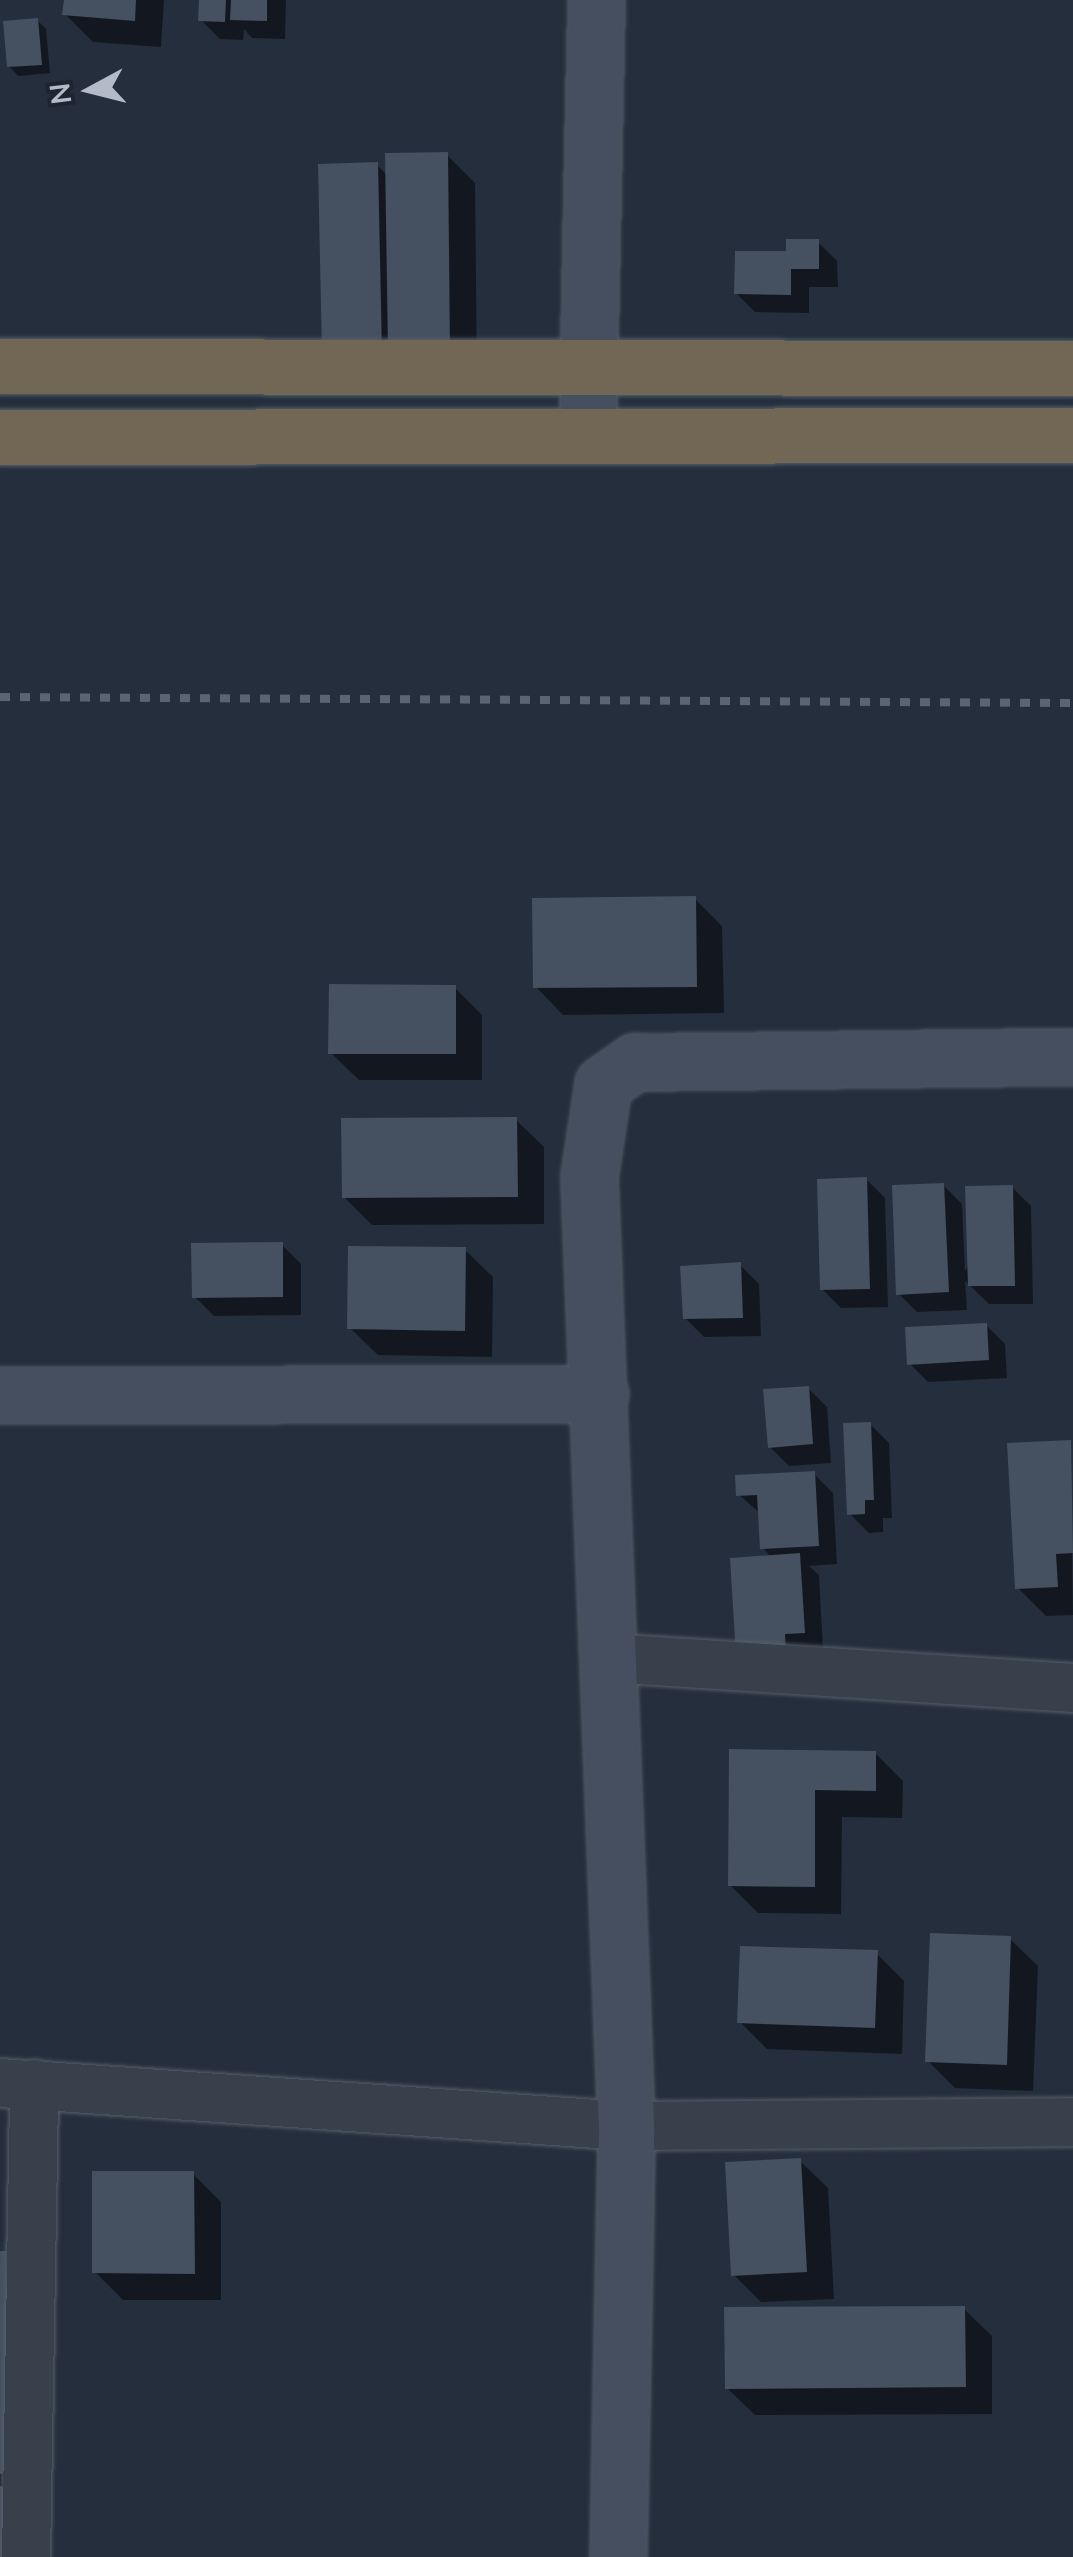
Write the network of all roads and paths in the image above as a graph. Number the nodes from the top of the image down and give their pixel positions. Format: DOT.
graph roads {
  1 [pos="596,0"];
  2 [pos="0,366"];
  3 [pos="587,368"];
  4 [pos="1073,368"];
  5 [pos="588,434"];
  6 [pos="1073,435"];
  7 [pos="0,437"];
  8 [pos="1073,1057"];
  9 [pos="600,1394"];
  10 [pos="0,1396"];
  11 [pos="610,1658"];
  12 [pos="1073,1688"];
  13 [pos="17,2083"];
  14 [pos="1073,2122"];
  15 [pos="626,2126"];
  16 [pos="26,2557"];
  17 [pos="618,2557"];
  1 -- 3 [label="street"];
  2 -- 3 [label="highway"];
  3 -- 4 [label="highway"];
  3 -- 5 [label="street"];
  5 -- 6 [label="highway"];
  5 -- 7 [label="highway"];
  8 -- 9 [label="street"];
  9 -- 10 [label="street"];
  9 -- 11 [label="street"];
  11 -- 12 [label="street"];
  11 -- 15 [label="street"];
  13 -- 15 [label="street"];
  13 -- 16 [label="street"];
  14 -- 15 [label="street"];
  15 -- 17 [label="street"];
}
